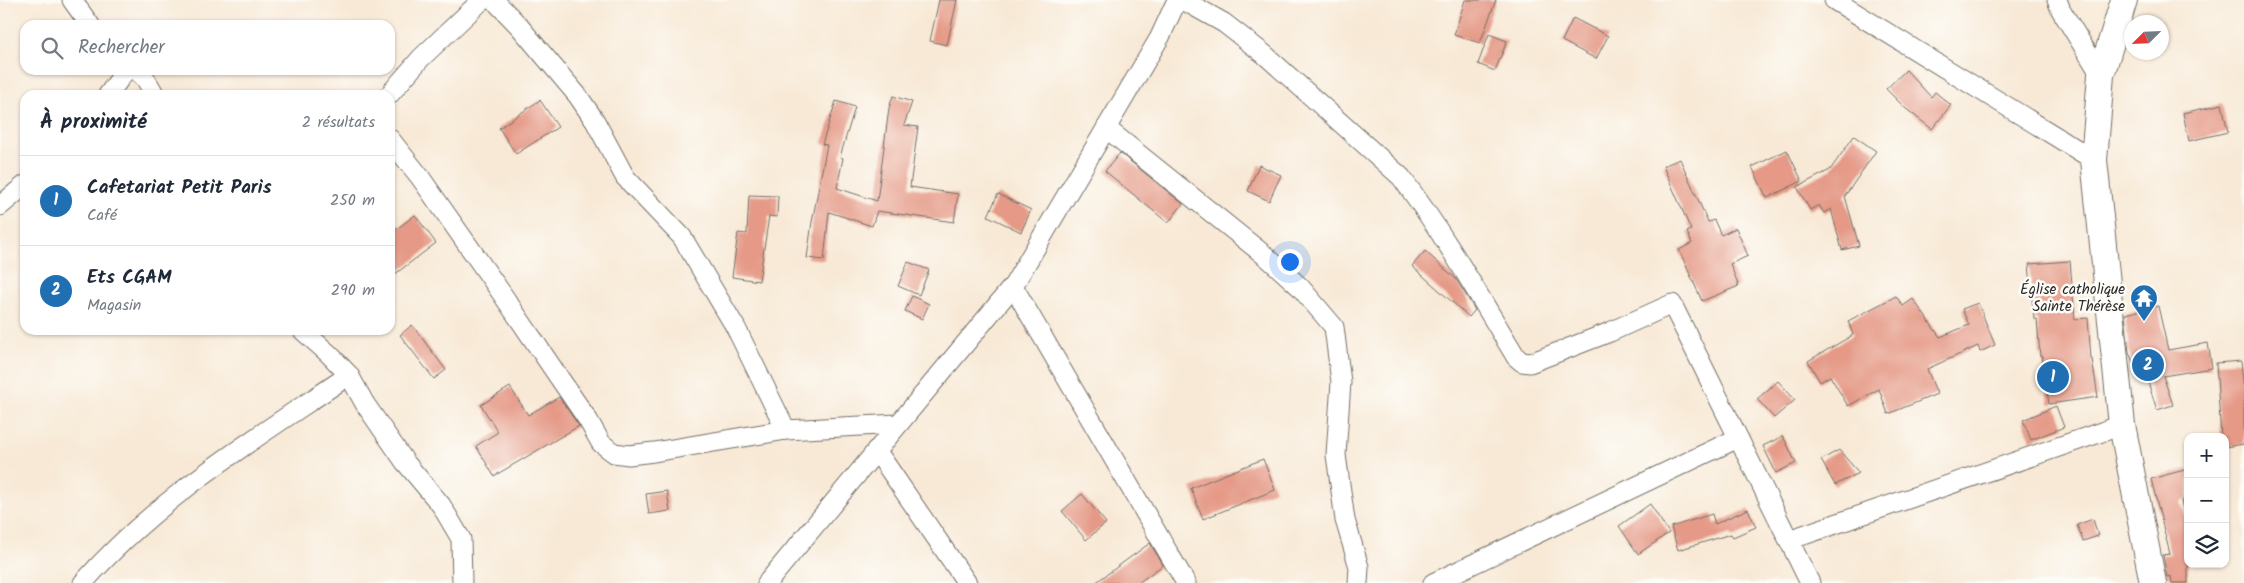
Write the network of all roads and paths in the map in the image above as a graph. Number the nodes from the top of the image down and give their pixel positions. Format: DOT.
graph roads {
  1 [pos="72,0"];
  2 [pos="1177,0"];
  3 [pos="1183,0"];
  4 [pos="1834,0"];
  5 [pos="2057,0"];
  6 [pos="2124,0"];
  7 [pos="492,1"];
  8 [pos="86,20"];
  9 [pos="122,75"];
  10 [pos="142,75"];
  11 [pos="2101,75"];
  12 [pos="112,90"];
  13 [pos="152,90"];
  14 [pos="393,90"];
  15 [pos="1106,128"];
  16 [pos="395,145"];
  17 [pos="2094,160"];
  18 [pos="20,189"];
  19 [pos="0,206"];
  20 [pos="1013,286"];
  21 [pos="308,335"];
  22 [pos="349,375"];
  23 [pos="898,424"];
  24 [pos="2122,425"];
  25 [pos="786,430"];
  26 [pos="1738,438"];
  27 [pos="876,450"];
  28 [pos="1789,540"];
  29 [pos="84,583"];
  30 [pos="462,583"];
  31 [pos="766,583"];
  32 [pos="967,583"];
  33 [pos="1186,583"];
  34 [pos="1358,583"];
  35 [pos="1433,583"];
  36 [pos="1810,583"];
  37 [pos="2153,583"];
  1 -- 8 [label="street"];
  2 -- 15 [label="street"];
  3 -- 26 [label="street"];
  4 -- 17 [label="street"];
  5 -- 11 [label="street"];
  6 -- 11 [label="main road"];
  7 -- 14 [label="street"];
  7 -- 25 [label="street"];
  9 -- 12 [label="street"];
  10 -- 13 [label="street"];
  11 -- 17 [label="main road"];
  15 -- 20 [label="street"];
  15 -- 34 [label="street"];
  16 -- 25 [label="street"];
  17 -- 24 [label="main road"];
  18 -- 19 [label="street"];
  20 -- 23 [label="street"];
  20 -- 33 [label="street"];
  21 -- 22 [label="street"];
  22 -- 29 [label="street"];
  22 -- 30 [label="street"];
  23 -- 25 [label="street"];
  23 -- 27 [label="street"];
  24 -- 28 [label="street"];
  24 -- 37 [label="main road"];
  26 -- 28 [label="street"];
  26 -- 35 [label="street"];
  27 -- 31 [label="street"];
  27 -- 32 [label="street"];
  28 -- 36 [label="street"];
}
